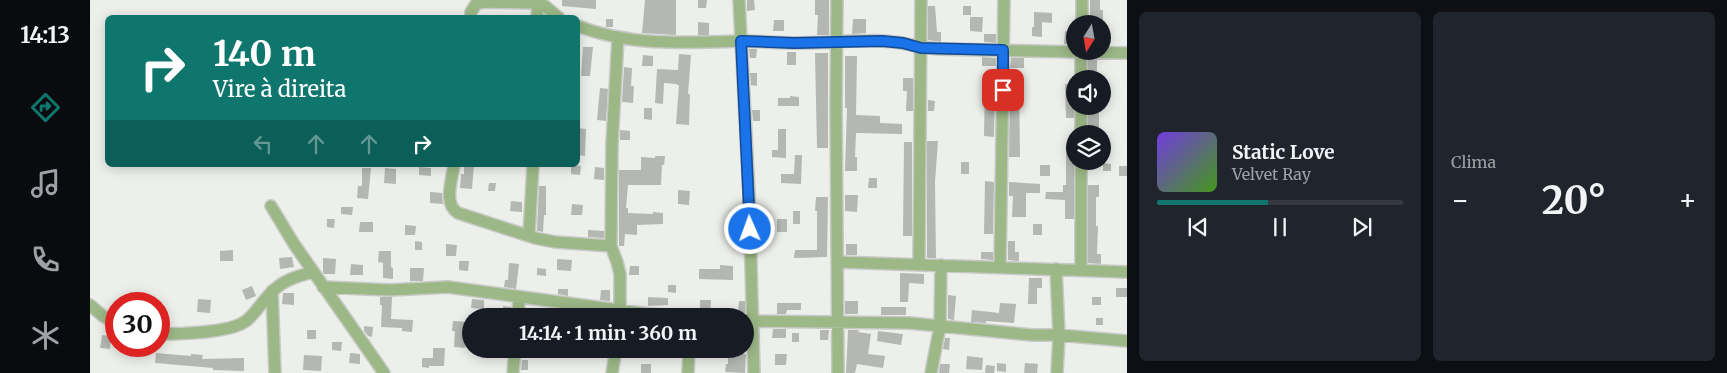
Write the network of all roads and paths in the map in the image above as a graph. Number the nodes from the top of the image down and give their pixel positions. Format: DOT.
graph roads {
  1 [pos="739,0"];
  2 [pos="837,0"];
  3 [pos="921,0"];
  4 [pos="1004,0"];
  5 [pos="1082,0"];
  6 [pos="538,2"];
  7 [pos="471,15"];
  8 [pos="537,15"];
  9 [pos="556,15"];
  10 [pos="1082,15"];
  11 [pos="580,27"];
  12 [pos="618,37"];
  13 [pos="741,41"];
  14 [pos="837,42"];
  15 [pos="921,48"];
  16 [pos="1003,50"];
  17 [pos="1066,52"];
  18 [pos="1111,53"];
  19 [pos="1127,53"];
  20 [pos="454,167"];
  21 [pos="533,167"];
  22 [pos="1081,170"];
  23 [pos="271,206"];
  24 [pos="529,235"];
  25 [pos="611,246"];
  26 [pos="837,262"];
  27 [pos="919,264"];
  28 [pos="941,265"];
  29 [pos="1000,267"];
  30 [pos="1056,268"];
  31 [pos="1081,270"];
  32 [pos="313,272"];
  33 [pos="1127,272"];
  34 [pos="323,287"];
  35 [pos="272,291"];
  36 [pos="519,297"];
  37 [pos="90,305"];
  38 [pos="518,308"];
  39 [pos="584,308"];
  40 [pos="620,308"];
  41 [pos="750,308"];
  42 [pos="105,317"];
  43 [pos="754,321"];
  44 [pos="838,322"];
  45 [pos="940,326"];
  46 [pos="170,333"];
  47 [pos="1059,334"];
  48 [pos="1127,341"];
  49 [pos="514,358"];
  50 [pos="614,358"];
  51 [pos="689,358"];
  52 [pos="753,358"];
  53 [pos="275,373"];
  54 [pos="384,373"];
  55 [pos="513,373"];
  56 [pos="612,373"];
  57 [pos="688,373"];
  58 [pos="754,373"];
  59 [pos="838,373"];
  60 [pos="931,373"];
  61 [pos="1057,373"];
  1 -- 13 [label="street"];
  2 -- 14 [label="street"];
  3 -- 15 [label="street"];
  4 -- 16 [label="street"];
  5 -- 10 [label="street"];
  6 -- 7 [label="street"];
  6 -- 8 [label="street"];
  6 -- 9 [label="street"];
  11 -- 12 [label="street"];
  12 -- 13 [label="street"];
  12 -- 25 [label="street"];
  13 -- 14 [label="street"];
  13 -- 41 [label="street"];
  14 -- 15 [label="street"];
  14 -- 26 [label="street"];
  15 -- 16 [label="street"];
  15 -- 27 [label="street"];
  16 -- 17 [label="street"];
  16 -- 29 [label="street"];
  18 -- 19 [label="street"];
  20 -- 24 [label="street"];
  21 -- 24 [label="street"];
  22 -- 31 [label="street"];
  23 -- 32 [label="street"];
  24 -- 25 [label="street"];
  25 -- 40 [label="street"];
  26 -- 27 [label="street"];
  26 -- 44 [label="street"];
  27 -- 28 [label="street"];
  28 -- 29 [label="street"];
  28 -- 45 [label="street"];
  29 -- 30 [label="street"];
  30 -- 31 [label="street"];
  30 -- 47 [label="street"];
  31 -- 33 [label="street"];
  32 -- 34 [label="street"];
  32 -- 35 [label="street"];
  34 -- 36 [label="street"];
  34 -- 54 [label="street"];
  35 -- 46 [label="street"];
  35 -- 53 [label="street"];
  36 -- 38 [label="street"];
  36 -- 39 [label="street"];
  37 -- 42 [label="street"];
  43 -- 44 [label="street"];
  44 -- 45 [label="street"];
  44 -- 59 [label="street"];
  45 -- 47 [label="street"];
  45 -- 60 [label="street"];
  47 -- 48 [label="street"];
  47 -- 61 [label="street"];
  49 -- 55 [label="street"];
  50 -- 56 [label="street"];
  51 -- 57 [label="street"];
  52 -- 58 [label="street"];
}
